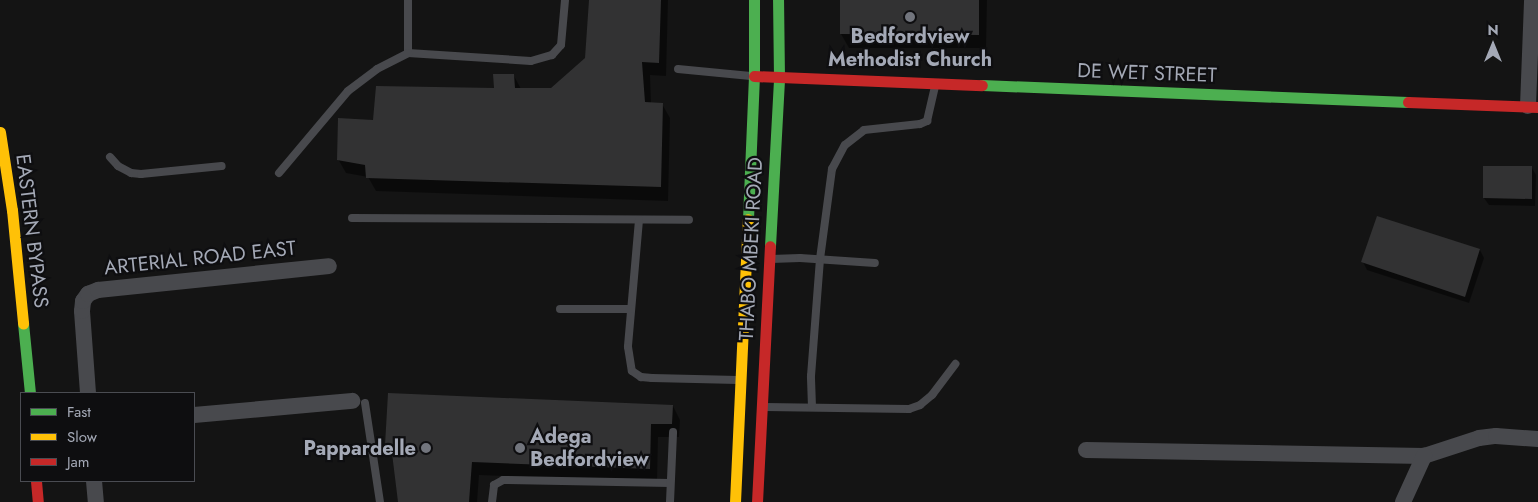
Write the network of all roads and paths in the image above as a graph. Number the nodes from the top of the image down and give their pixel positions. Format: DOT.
graph roads {
  1 [pos="408,0"];
  2 [pos="566,0"];
  3 [pos="754,0"];
  4 [pos="778,0"];
  5 [pos="1532,0"];
  6 [pos="408,53"];
  7 [pos="678,69"];
  8 [pos="754,76"];
  9 [pos="779,78"];
  10 [pos="936,83"];
  11 [pos="1533,107"];
  12 [pos="0,132"];
  13 [pos="110,157"];
  14 [pos="222,166"];
  15 [pos="279,173"];
  16 [pos="352,218"];
  17 [pos="639,220"];
  18 [pos="689,220"];
  19 [pos="820,259"];
  20 [pos="758,260"];
  21 [pos="875,263"];
  22 [pos="329,266"];
  23 [pos="560,308"];
  24 [pos="631,309"];
  25 [pos="955,364"];
  26 [pos="752,380"];
  27 [pos="30,392"];
  28 [pos="88,392"];
  29 [pos="358,402"];
  30 [pos="751,407"];
  31 [pos="812,407"];
  32 [pos="195,414"];
  33 [pos="673,432"];
  34 [pos="1538,439"];
  35 [pos="1086,450"];
  36 [pos="1424,456"];
  37 [pos="36,482"];
  38 [pos="94,482"];
  39 [pos="670,484"];
  40 [pos="736,499"];
  41 [pos="757,501"];
  42 [pos="38,502"];
  43 [pos="96,502"];
  44 [pos="380,502"];
  45 [pos="492,502"];
  46 [pos="670,502"];
  47 [pos="1403,502"];
  1 -- 6 [label="lane"];
  2 -- 6 [label="lane"];
  3 -- 8 [label="main road, THABO MBEKI ROAD"];
  4 -- 9 [label="main road, THABO MBEKI ROAD"];
  5 -- 11 [label="street"];
  6 -- 15 [label="lane"];
  7 -- 8 [label="lane"];
  8 -- 9 [label="main road, DE WET STREET"];
  8 -- 20 [label="main road, THABO MBEKI ROAD"];
  9 -- 10 [label="main road, DE WET STREET"];
  9 -- 20 [label="main road, THABO MBEKI ROAD"];
  10 -- 11 [label="main road, DE WET STREET"];
  10 -- 19 [label="lane"];
  12 -- 27 [label="main road, EASTERN BYPASS"];
  13 -- 14 [label="lane"];
  16 -- 17 [label="lane"];
  17 -- 18 [label="lane"];
  17 -- 24 [label="lane"];
  19 -- 20 [label="lane"];
  19 -- 21 [label="lane"];
  19 -- 31 [label="lane"];
  20 -- 26 [label="main road, THABO MBEKI ROAD"];
  20 -- 26 [label="main road, THABO MBEKI ROAD"];
  22 -- 28 [label="street, ARTERIAL ROAD EAST"];
  23 -- 24 [label="lane"];
  24 -- 26 [label="lane"];
  25 -- 31 [label="lane"];
  26 -- 30 [label="main road, THABO MBEKI ROAD"];
  26 -- 30 [label="main road, THABO MBEKI ROAD"];
  29 -- 32 [label="street"];
  29 -- 44 [label="lane"];
  30 -- 31 [label="lane"];
  30 -- 40 [label="main road, THABO MBEKI ROAD"];
  30 -- 41 [label="main road, THABO MBEKI ROAD"];
  33 -- 39 [label="lane"];
  34 -- 36 [label="street"];
  35 -- 36 [label="street"];
  36 -- 47 [label="street"];
  37 -- 42 [label="main road"];
  38 -- 43 [label="street"];
  39 -- 45 [label="lane"];
  39 -- 46 [label="lane"];
}
